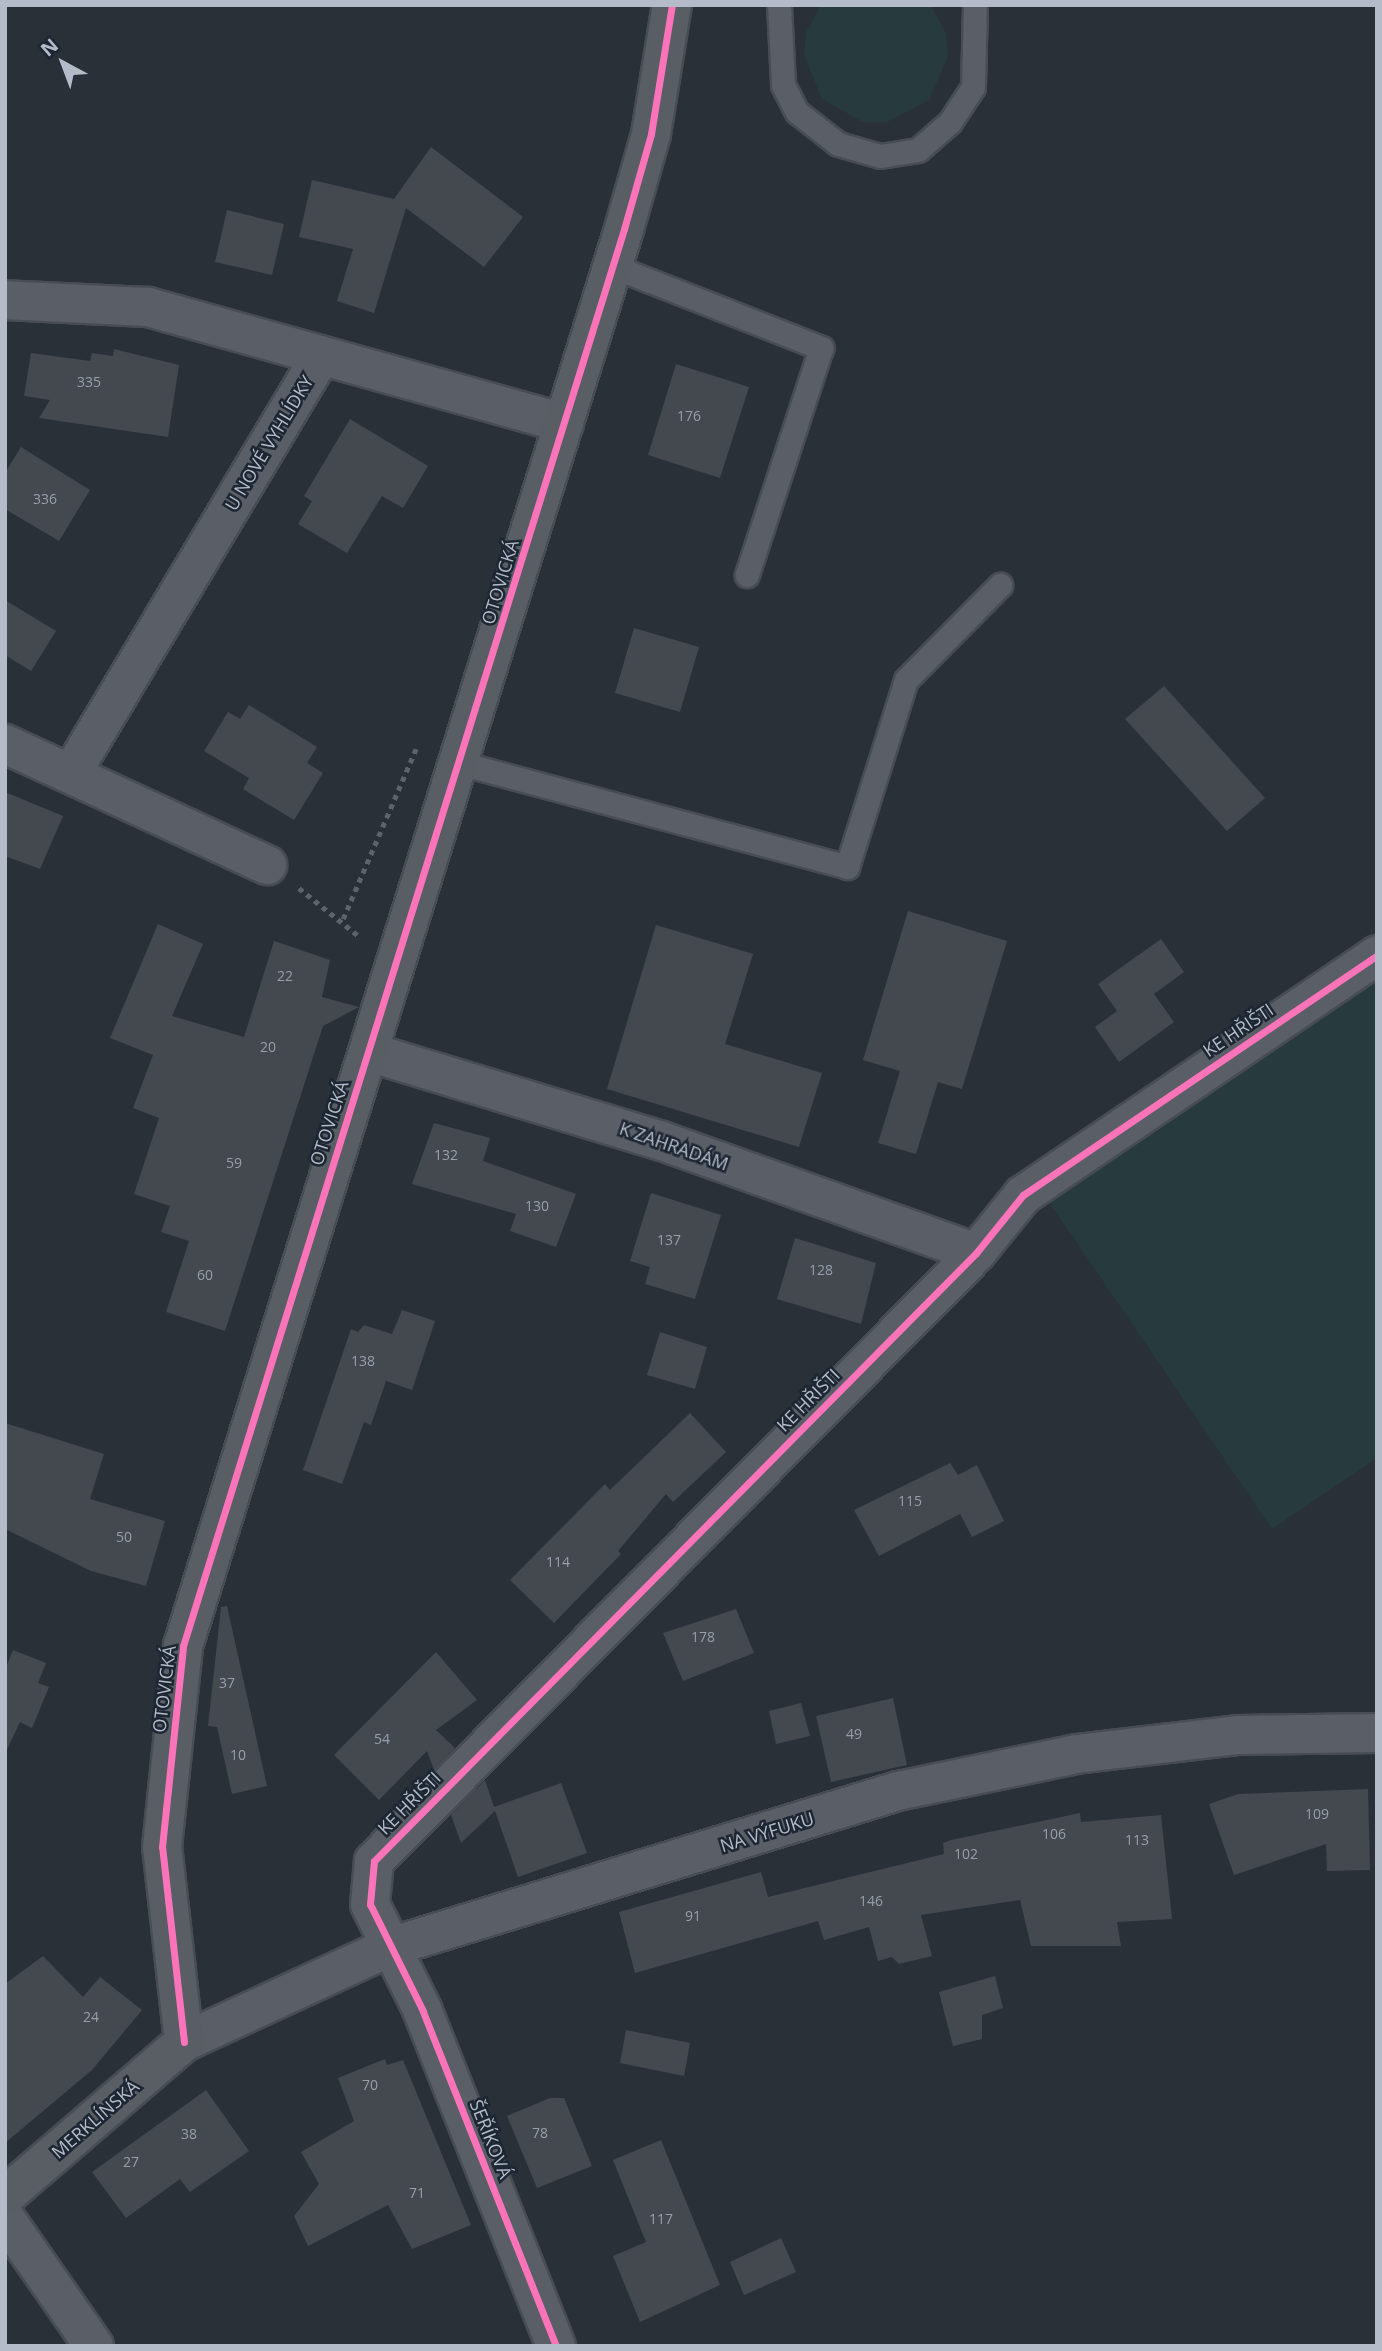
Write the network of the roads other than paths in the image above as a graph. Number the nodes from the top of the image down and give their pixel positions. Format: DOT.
graph roads {
  1 [pos="672,5"];
  2 [pos="779,5"];
  3 [pos="975,5"];
  4 [pos="612,266"];
  5 [pos="5,300"];
  6 [pos="321,356"];
  7 [pos="564,423"];
  8 [pos="747,575"];
  9 [pos="1000,585"];
  10 [pos="5,744"];
  11 [pos="460,763"];
  12 [pos="72,772"];
  13 [pos="267,865"];
  14 [pos="1377,955"];
  15 [pos="369,1052"];
  16 [pos="976,1253"];
  17 [pos="1377,1733"];
  18 [pos="390,1947"];
  19 [pos="184,2042"];
  20 [pos="5,2196"];
  21 [pos="5,2218"];
  22 [pos="94,2346"];
  23 [pos="556,2346"];
  1 -- 4 [label="street, OTOVICKÁ"];
  2 -- 3 [label="lane"];
  4 -- 7 [label="street, OTOVICKÁ"];
  4 -- 8 [label="lane"];
  5 -- 6 [label="street, U NOVÉ VYHLÍDKY"];
  6 -- 7 [label="street"];
  6 -- 12 [label="street, U NOVÉ VYHLÍDKY"];
  7 -- 11 [label="street, OTOVICKÁ"];
  9 -- 11 [label="lane"];
  10 -- 12 [label="street"];
  11 -- 15 [label="street, OTOVICKÁ"];
  12 -- 13 [label="street"];
  14 -- 16 [label="street, KE HŘIŠTI"];
  15 -- 16 [label="street, K ZAHRADÁM"];
  15 -- 19 [label="street, OTOVICKÁ"];
  16 -- 18 [label="street, KE HŘIŠTI"];
  17 -- 18 [label="street, NA VÝFUKU"];
  18 -- 19 [label="street, NA VÝFUKU"];
  18 -- 23 [label="street, ŠEŘÍKOVÁ"];
  19 -- 20 [label="street, MERKLÍNSKÁ"];
  21 -- 22 [label="street"];
}
